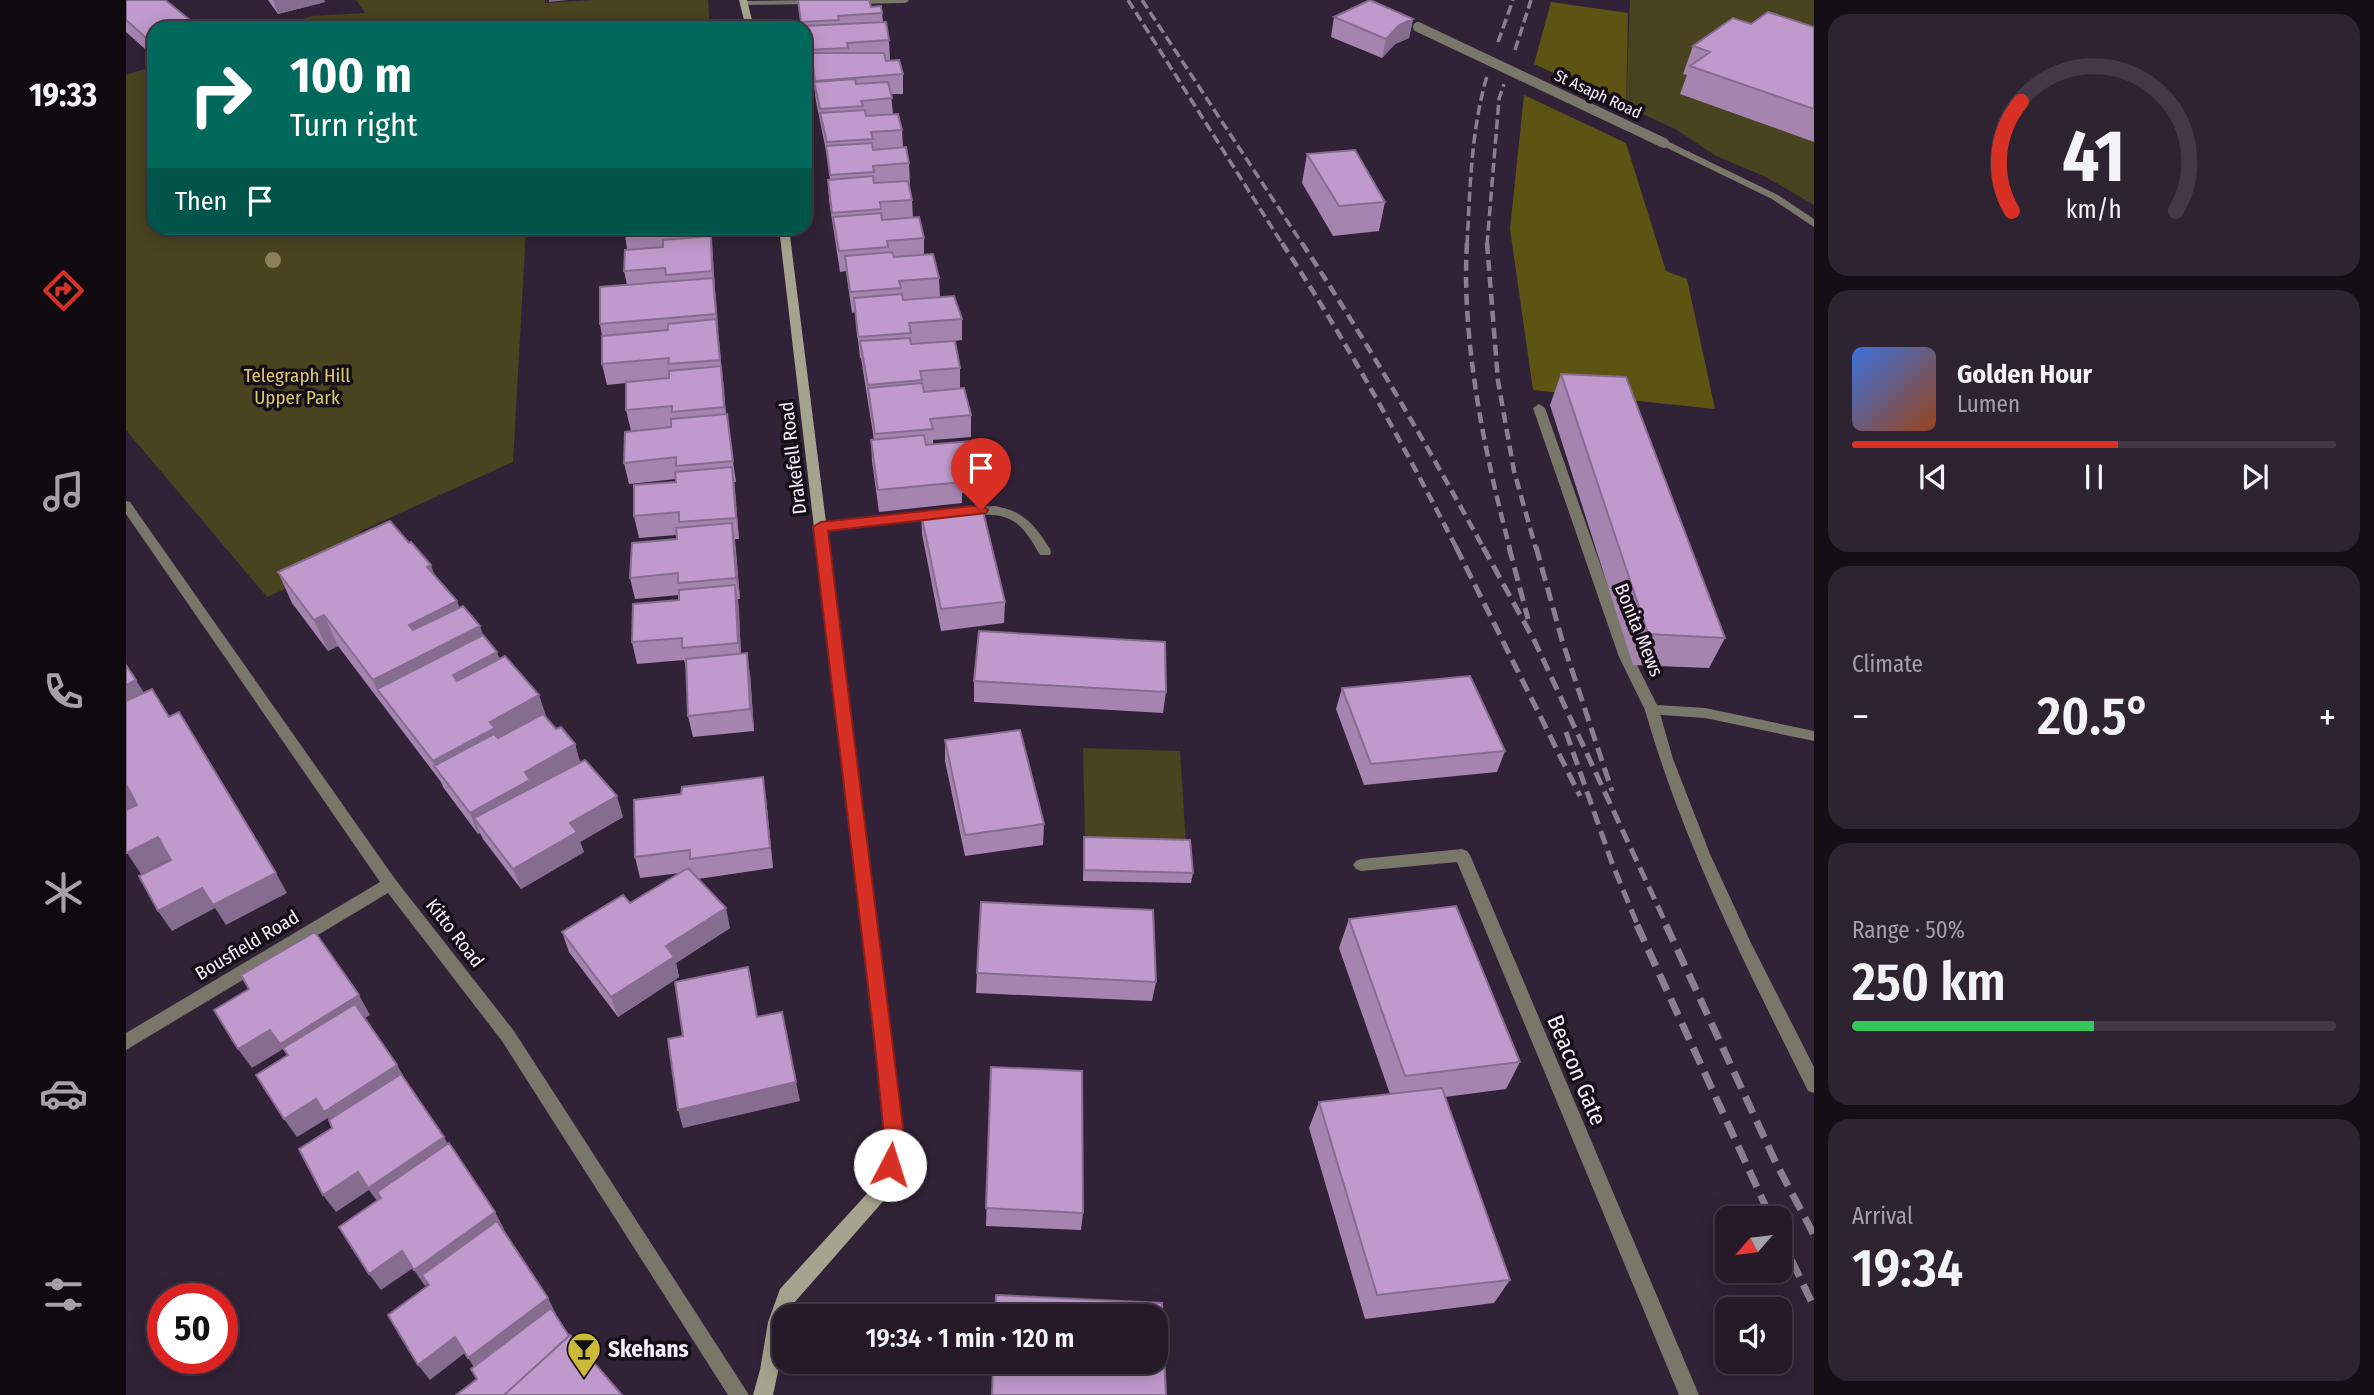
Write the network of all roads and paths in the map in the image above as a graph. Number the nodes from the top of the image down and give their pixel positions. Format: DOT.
graph roads {
  1 [pos="905,1"];
  2 [pos="744,2"];
  3 [pos="822,2"];
  4 [pos="836,2"];
  5 [pos="748,21"];
  6 [pos="1407,22"];
  7 [pos="1814,223"];
  8 [pos="785,235"];
  9 [pos="1539,408"];
  10 [pos="126,505"];
  11 [pos="821,527"];
  12 [pos="1045,552"];
  13 [pos="1652,710"];
  14 [pos="1814,736"];
  15 [pos="1361,865"];
  16 [pos="390,884"];
  17 [pos="126,1042"];
  18 [pos="1814,1085"];
  19 [pos="739,1395"];
  20 [pos="763,1395"];
  21 [pos="1689,1395"];
  1 -- 4 [label="street"];
  2 -- 3 [label="street"];
  2 -- 5 [label="main road"];
  6 -- 7 [label="street, St Asaph Road, bridge"];
  8 -- 11 [label="main road, Drakefell Road"];
  9 -- 13 [label="street, Bonita Mews"];
  10 -- 16 [label="street, Kitto Road"];
  11 -- 12 [label="street"];
  11 -- 20 [label="main road, Drakefell Road"];
  13 -- 14 [label="street"];
  13 -- 18 [label="street, Bonita Mews"];
  15 -- 21 [label="street, Beacon Gate"];
  16 -- 17 [label="street, Bousfield Road"];
  16 -- 19 [label="street, Kitto Road"];
}
